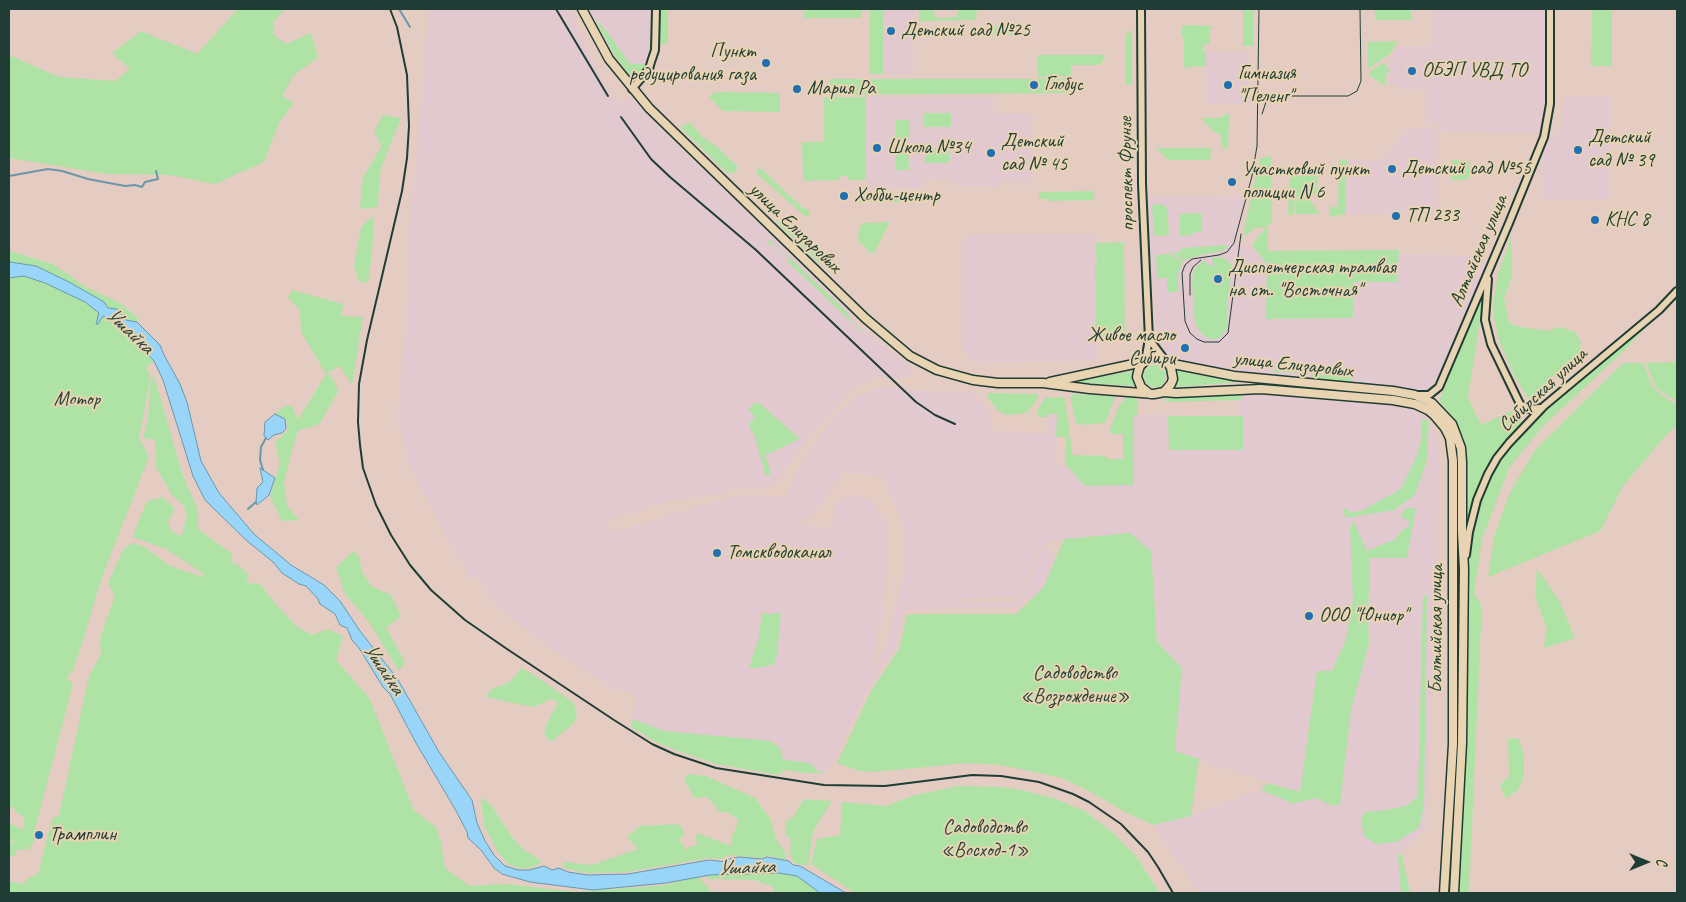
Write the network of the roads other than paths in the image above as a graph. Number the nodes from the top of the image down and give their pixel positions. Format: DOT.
graph roads {
  1 [pos="582,9"];
  2 [pos="656,9"];
  3 [pos="1141,9"];
  4 [pos="1550,9"];
  5 [pos="632,89"];
  6 [pos="1490,268"];
  7 [pos="1677,291"];
  8 [pos="1149,339"];
  9 [pos="1144,361"];
  10 [pos="1166,362"];
  11 [pos="1042,384"];
  12 [pos="1164,392"];
  13 [pos="1150,394"];
  14 [pos="1415,395"];
  15 [pos="1393,400"];
  16 [pos="1544,406"];
  17 [pos="1464,568"];
  18 [pos="1444,893"];
  19 [pos="1454,893"];
  1 -- 5 [label="main road, улица Елизаровых"];
  2 -- 5 [label="main road"];
  3 -- 8 [label="main road, проспект Фрунзе"];
  4 -- 6 [label="main road, Алтайская улица"];
  5 -- 11 [label="main road, улица Елизаровых"];
  6 -- 14 [label="main road, Алтайская улица"];
  6 -- 16 [label="main road"];
  7 -- 16 [label="main road, Сибирская улица"];
  8 -- 9 [label="main road, проспект Фрунзе"];
  8 -- 10 [label="main road"];
  9 -- 10 [label="main road"];
  9 -- 11 [label="main road, улица Елизаровых"];
  9 -- 13 [label="main road"];
  10 -- 12 [label="main road"];
  10 -- 14 [label="main road, улица Елизаровых"];
  11 -- 13 [label="main road, улица Елизаровых"];
  12 -- 13 [label="main road"];
  12 -- 15 [label="main road, улица Елизаровых"];
  14 -- 17 [label="main road, Балтийская улица"];
  15 -- 18 [label="main road, Балтийская улица"];
  16 -- 17 [label="main road, Сибирская улица"];
  17 -- 19 [label="main road, Балтийская улица"];
}
